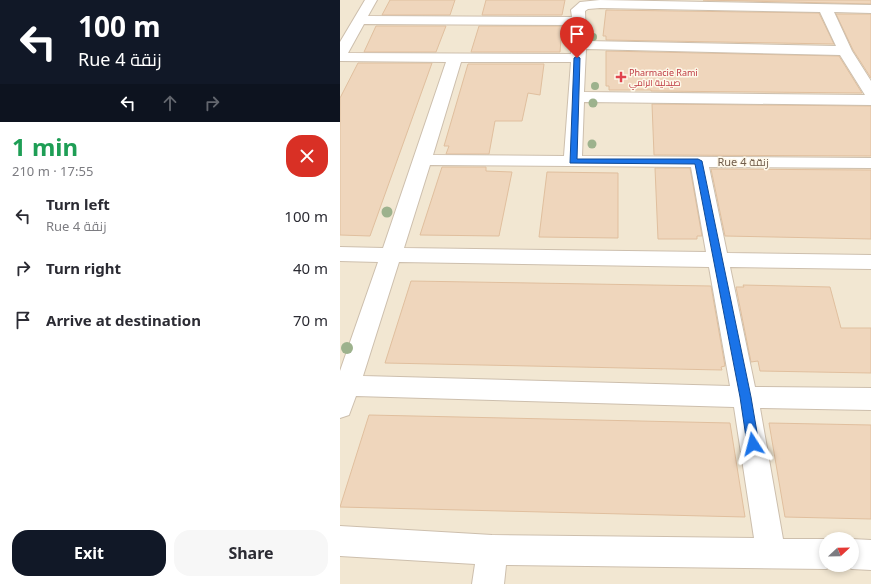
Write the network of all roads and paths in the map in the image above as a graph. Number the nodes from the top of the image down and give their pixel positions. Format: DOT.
graph roads {
  1 [pos="371,0"];
  2 [pos="825,8"];
  3 [pos="871,9"];
  4 [pos="360,20"];
  5 [pos="578,21"];
  6 [pos="845,50"];
  7 [pos="341,52"];
  8 [pos="578,52"];
  9 [pos="455,57"];
  10 [pos="871,93"];
  11 [pos="576,97"];
  12 [pos="871,100"];
  13 [pos="423,160"];
  14 [pos="573,161"];
  15 [pos="698,161"];
  16 [pos="871,163"];
  17 [pos="340,254"];
  18 [pos="392,255"];
  19 [pos="717,259"];
  20 [pos="871,262"];
  21 [pos="344,396"];
  22 [pos="745,397"];
  23 [pos="871,399"];
  24 [pos="340,541"];
  25 [pos="492,550"];
  26 [pos="771,553"];
  27 [pos="819,554"];
  28 [pos="859,554"];
  29 [pos="871,555"];
  30 [pos="488,584"];
  1 -- 4 [label="street"];
  2 -- 3 [label="street"];
  2 -- 5 [label="street"];
  2 -- 6 [label="street"];
  4 -- 5 [label="street"];
  4 -- 7 [label="street"];
  5 -- 8 [label="street"];
  6 -- 8 [label="street"];
  6 -- 10 [label="street"];
  7 -- 9 [label="street"];
  8 -- 9 [label="street"];
  8 -- 11 [label="street"];
  9 -- 13 [label="street"];
  11 -- 12 [label="street"];
  11 -- 14 [label="street"];
  13 -- 14 [label="street, Rue 4 زنقة"];
  13 -- 18 [label="street"];
  14 -- 15 [label="street, Rue 4 زنقة"];
  15 -- 16 [label="street, Rue 4 زنقة"];
  15 -- 19 [label="street"];
  17 -- 18 [label="street"];
  18 -- 19 [label="street"];
  18 -- 21 [label="street"];
  19 -- 20 [label="street"];
  19 -- 22 [label="street"];
  21 -- 22 [label="street"];
  22 -- 23 [label="street"];
  22 -- 26 [label="street"];
  24 -- 25 [label="street"];
  25 -- 26 [label="street"];
  25 -- 30 [label="street"];
  26 -- 27 [label="street"];
  28 -- 29 [label="street"];
}
